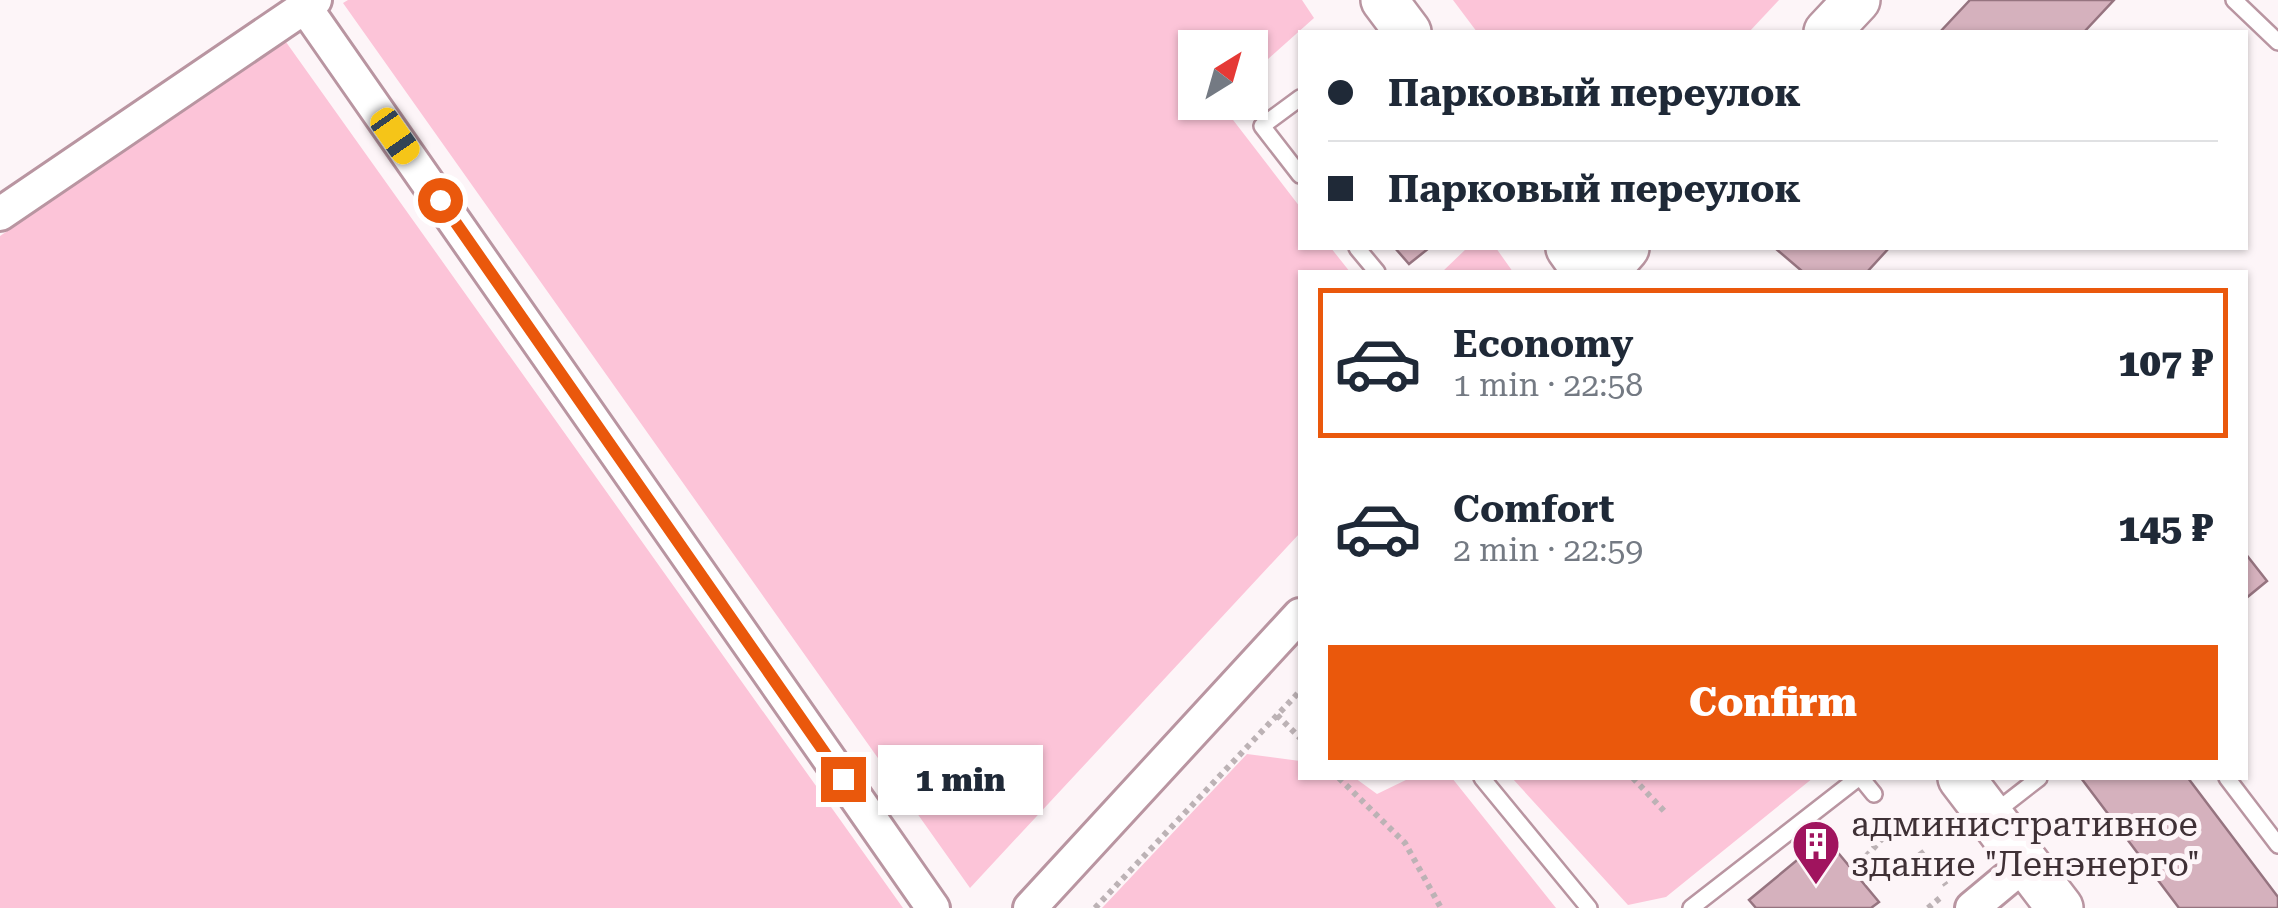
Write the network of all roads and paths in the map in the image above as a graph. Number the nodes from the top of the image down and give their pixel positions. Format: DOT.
graph roads {
  1 [pos="1857,0"];
  2 [pos="2234,0"];
  3 [pos="310,4"];
  4 [pos="1829,30"];
  5 [pos="2278,42"];
  6 [pos="1298,99"];
  7 [pos="1298,172"];
  8 [pos="0,214"];
  9 [pos="1359,250"];
  10 [pos="1624,250"];
  11 [pos="1374,270"];
  12 [pos="1607,270"];
  13 [pos="1298,617"];
  14 [pos="1298,693"];
  15 [pos="1277,715"];
  16 [pos="1298,736"];
  17 [pos="1341,780"];
  18 [pos="1484,780"];
  19 [pos="1634,780"];
  20 [pos="1857,780"];
  21 [pos="1862,780"];
  22 [pos="1963,780"];
  23 [pos="2037,780"];
  24 [pos="2229,780"];
  25 [pos="1874,794"];
  26 [pos="1666,812"];
  27 [pos="1990,816"];
  28 [pos="1898,822"];
  29 [pos="2278,844"];
  30 [pos="1920,851"];
  31 [pos="2026,863"];
  32 [pos="1853,871"];
  33 [pos="1961,893"];
  34 [pos="933,908"];
  35 [pos="1030,908"];
  36 [pos="1094,908"];
  37 [pos="1440,908"];
  38 [pos="1589,908"];
  39 [pos="1691,908"];
  40 [pos="1928,908"];
  41 [pos="2060,908"];
  1 -- 4 [label="street"];
  2 -- 5 [label="lane"];
  3 -- 8 [label="street"];
  3 -- 34 [label="street"];
  6 -- 7 [label="lane"];
  9 -- 11 [label="lane"];
  10 -- 12 [label="street"];
  13 -- 35 [label="street"];
  14 -- 15 [label="path"];
  15 -- 16 [label="path"];
  15 -- 36 [label="path"];
  17 -- 37 [label="path"];
  18 -- 38 [label="lane"];
  19 -- 26 [label="path"];
  20 -- 39 [label="lane"];
  21 -- 25 [label="lane"];
  22 -- 27 [label="street"];
  23 -- 27 [label="lane"];
  24 -- 29 [label="lane"];
  27 -- 31 [label="street"];
  28 -- 32 [label="path"];
  30 -- 33 [label="path"];
  31 -- 33 [label="street"];
  31 -- 41 [label="street"];
  33 -- 40 [label="path"];
}
